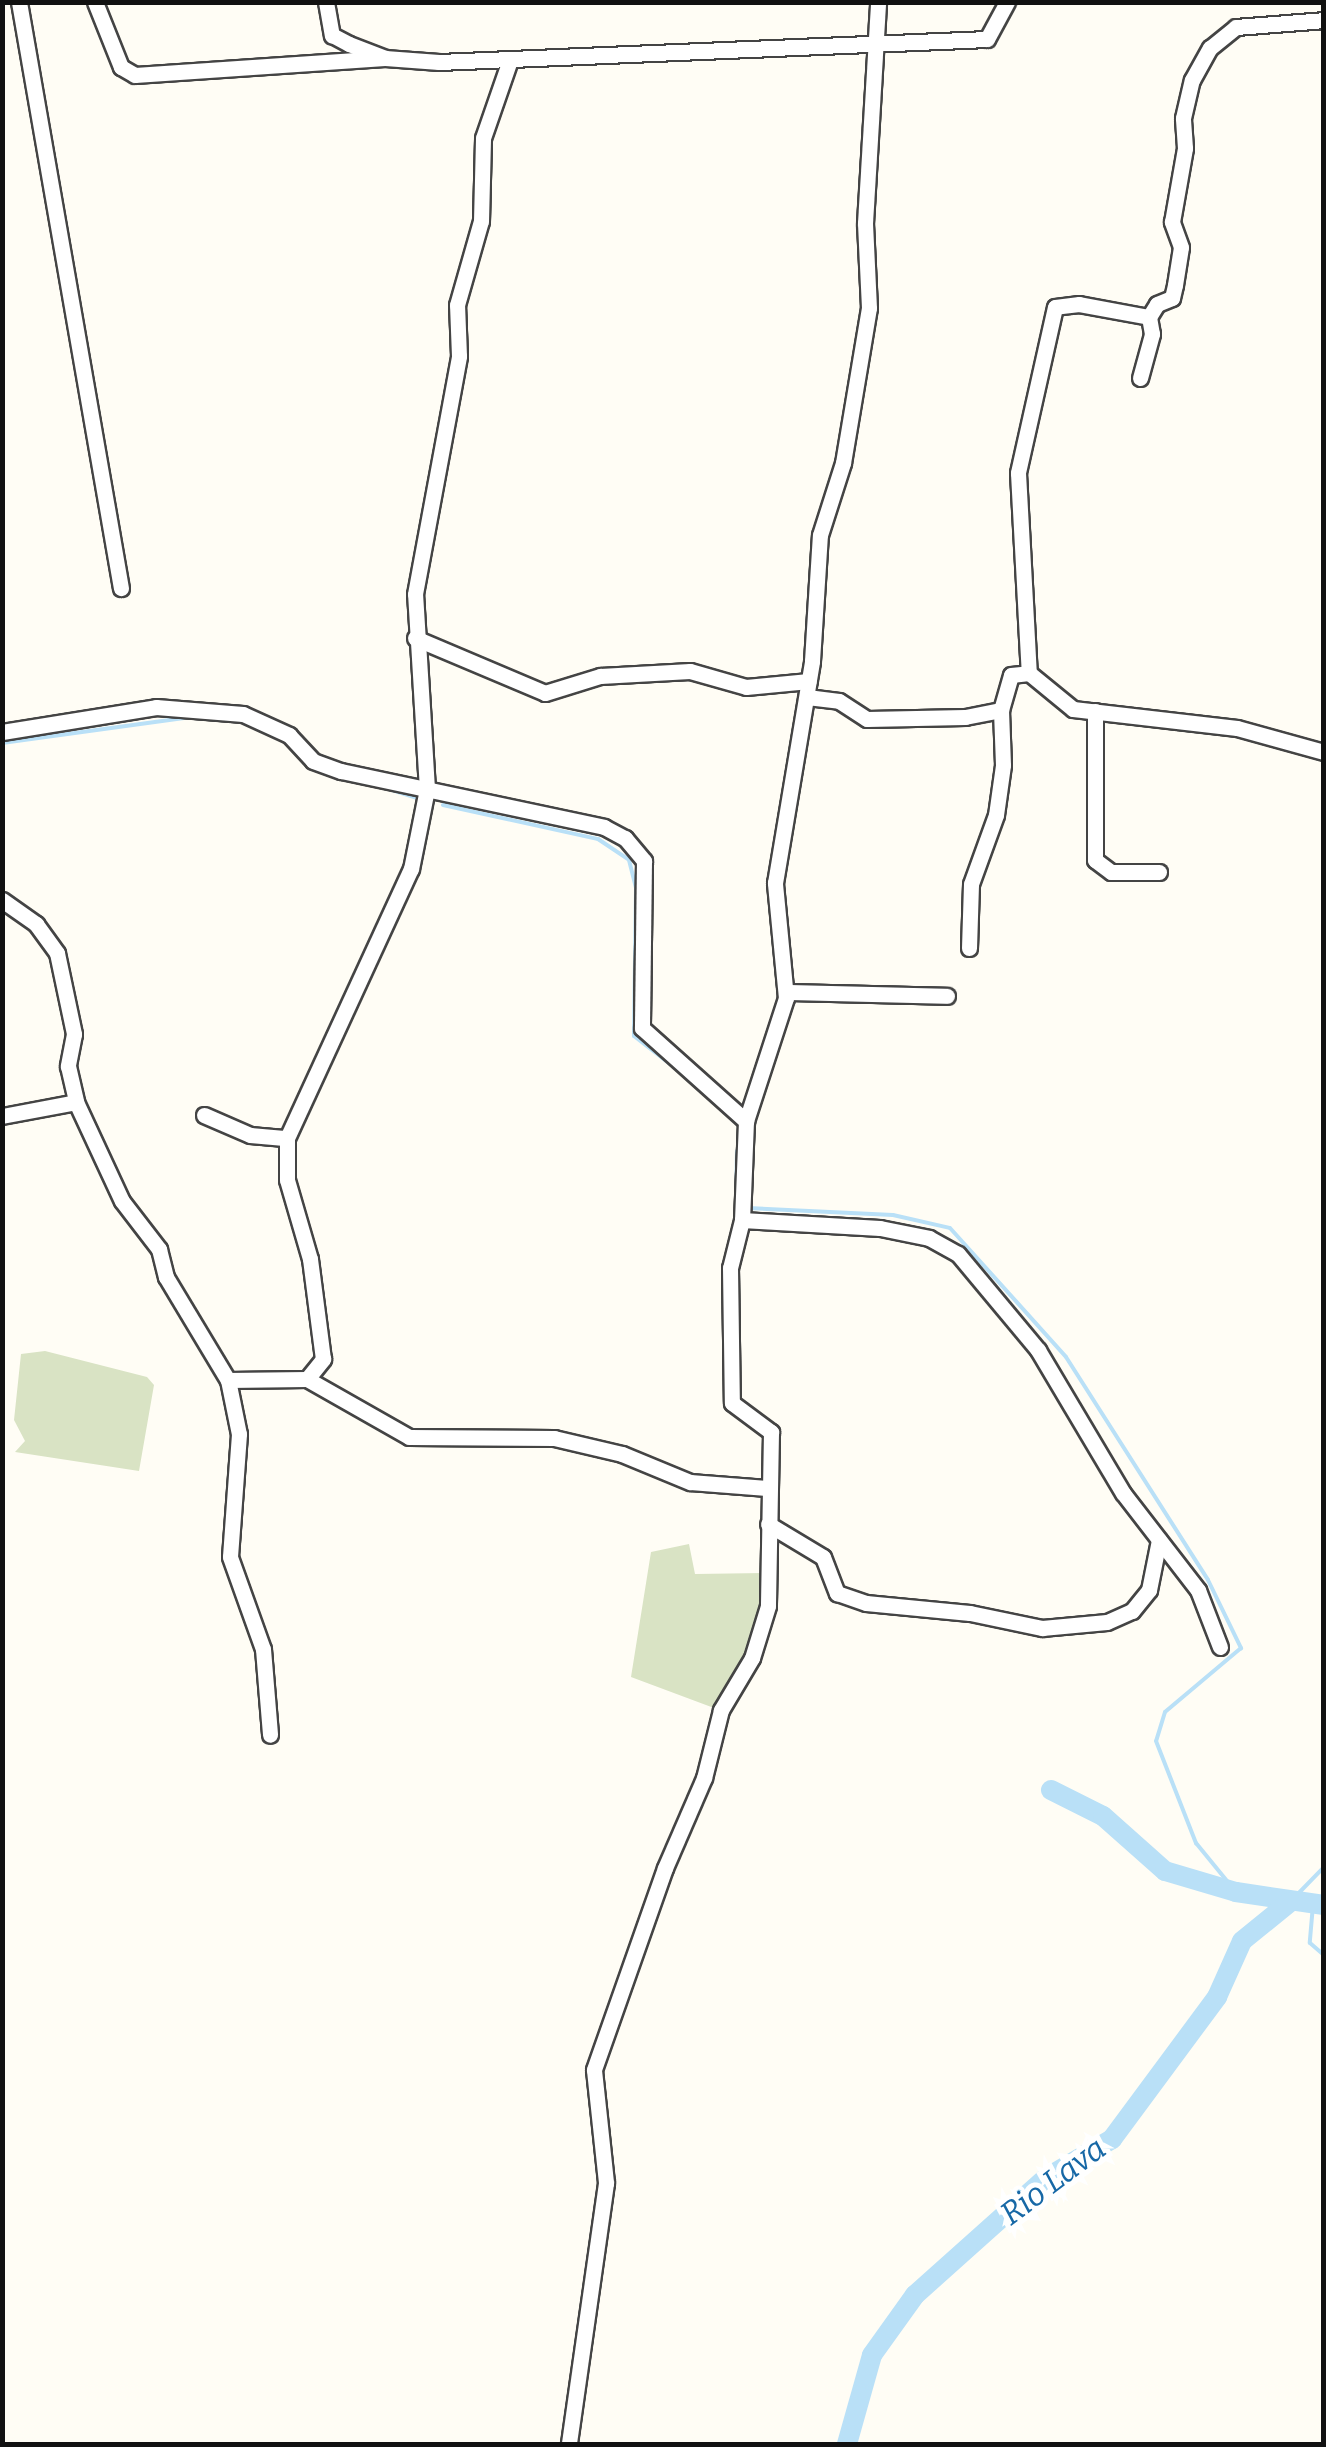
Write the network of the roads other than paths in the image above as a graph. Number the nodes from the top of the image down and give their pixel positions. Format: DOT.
graph roads {
  1 [pos="19,2"];
  2 [pos="95,2"];
  3 [pos="326,2"];
  4 [pos="878,2"];
  5 [pos="1007,2"];
  6 [pos="1324,20"];
  7 [pos="332,34"];
  8 [pos="876,39"];
  9 [pos="385,58"];
  10 [pos="510,60"];
  11 [pos="326,64"];
  12 [pos="1149,317"];
  13 [pos="1140,378"];
  14 [pos="121,588"];
  15 [pos="414,638"];
  16 [pos="1029,672"];
  17 [pos="808,689"];
  18 [pos="1001,710"];
  19 [pos="1095,711"];
  20 [pos="2,732"];
  21 [pos="1324,752"];
  22 [pos="427,788"];
  23 [pos="1159,872"];
  24 [pos="2,900"];
  25 [pos="969,948"];
  26 [pos="786,992"];
  27 [pos="948,996"];
  28 [pos="76,1102"];
  29 [pos="204,1115"];
  30 [pos="2,1116"];
  31 [pos="746,1121"];
  32 [pos="287,1138"];
  33 [pos="742,1220"];
  34 [pos="306,1379"];
  35 [pos="228,1380"];
  36 [pos="767,1488"];
  37 [pos="768,1524"];
  38 [pos="1159,1540"];
  39 [pos="1220,1647"];
  40 [pos="270,1736"];
  41 [pos="569,2444"];
  1 -- 14 [label="street"];
  2 -- 11 [label="street"];
  3 -- 7 [label="street"];
  4 -- 8 [label="street"];
  5 -- 8 [label="street"];
  6 -- 12 [label="street"];
  7 -- 9 [label="street"];
  7 -- 11 [label="street"];
  8 -- 10 [label="street"];
  8 -- 17 [label="street"];
  9 -- 10 [label="street"];
  9 -- 11 [label="street"];
  10 -- 15 [label="street"];
  12 -- 13 [label="street"];
  12 -- 16 [label="street"];
  15 -- 17 [label="street"];
  15 -- 22 [label="street"];
  16 -- 18 [label="street"];
  16 -- 19 [label="street"];
  17 -- 18 [label="street"];
  17 -- 26 [label="street"];
  18 -- 25 [label="street"];
  19 -- 21 [label="street"];
  19 -- 23 [label="street"];
  20 -- 22 [label="street"];
  22 -- 31 [label="street"];
  22 -- 32 [label="street"];
  24 -- 28 [label="street"];
  26 -- 27 [label="street"];
  26 -- 31 [label="street"];
  28 -- 30 [label="street"];
  28 -- 35 [label="street"];
  29 -- 32 [label="street"];
  31 -- 33 [label="street"];
  32 -- 34 [label="street"];
  33 -- 36 [label="street"];
  33 -- 38 [label="street"];
  34 -- 35 [label="street"];
  34 -- 36 [label="street"];
  35 -- 40 [label="street"];
  36 -- 37 [label="street"];
  37 -- 38 [label="street"];
  37 -- 41 [label="street"];
  38 -- 39 [label="street"];
}
